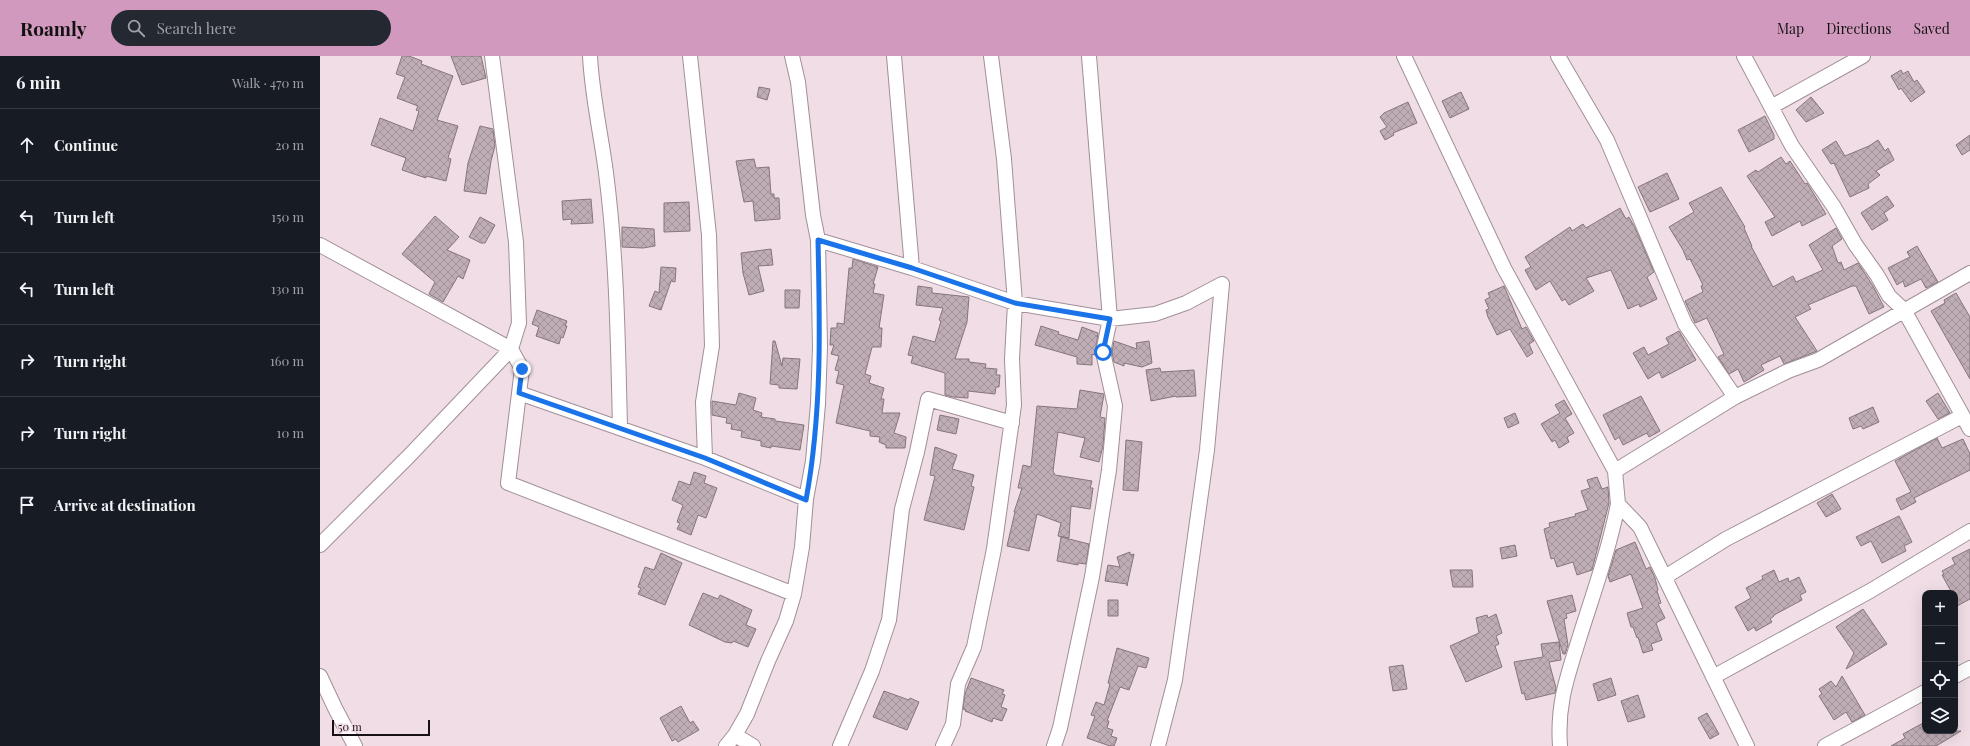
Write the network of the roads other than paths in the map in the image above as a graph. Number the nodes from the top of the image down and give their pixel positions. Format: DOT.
graph roads {
  1 [pos="492,56"];
  2 [pos="590,56"];
  3 [pos="690,56"];
  4 [pos="792,56"];
  5 [pos="894,56"];
  6 [pos="991,56"];
  7 [pos="1089,56"];
  8 [pos="1404,56"];
  9 [pos="1558,56"];
  10 [pos="1744,56"];
  11 [pos="1863,56"];
  12 [pos="1771,107"];
  13 [pos="818,240"];
  14 [pos="320,245"];
  15 [pos="912,268"];
  16 [pos="1970,273"];
  17 [pos="1015,303"];
  18 [pos="1904,310"];
  19 [pos="1110,319"];
  20 [pos="511,349"];
  21 [pos="519,393"];
  22 [pos="1735,397"];
  23 [pos="1962,416"];
  24 [pos="1012,423"];
  25 [pos="620,428"];
  26 [pos="1970,429"];
  27 [pos="705,458"];
  28 [pos="1615,471"];
  29 [pos="806,500"];
  30 [pos="1618,504"];
  31 [pos="1970,531"];
  32 [pos="320,545"];
  33 [pos="1665,577"];
  34 [pos="794,594"];
  35 [pos="1970,668"];
  36 [pos="1958,674"];
  37 [pos="320,676"];
  38 [pos="1713,677"];
  39 [pos="1922,694"];
  40 [pos="735,735"];
  41 [pos="355,746"];
  42 [pos="726,746"];
  43 [pos="753,746"];
  44 [pos="840,746"];
  45 [pos="943,746"];
  46 [pos="1054,746"];
  47 [pos="1158,746"];
  48 [pos="1560,746"];
  49 [pos="1747,746"];
  50 [pos="1826,746"];
  1 -- 20 [label="street"];
  2 -- 25 [label="street"];
  3 -- 27 [label="street"];
  4 -- 13 [label="street"];
  5 -- 15 [label="street"];
  6 -- 17 [label="street"];
  7 -- 19 [label="street"];
  8 -- 28 [label="street"];
  9 -- 22 [label="street"];
  10 -- 12 [label="street"];
  11 -- 12 [label="street"];
  12 -- 18 [label="street"];
  13 -- 15 [label="street"];
  13 -- 29 [label="street"];
  14 -- 20 [label="street"];
  15 -- 17 [label="street"];
  16 -- 18 [label="street"];
  17 -- 19 [label="street"];
  17 -- 24 [label="street"];
  18 -- 22 [label="street"];
  18 -- 23 [label="street"];
  19 -- 46 [label="street"];
  19 -- 47 [label="street"];
  20 -- 21 [label="street"];
  20 -- 32 [label="street"];
  21 -- 25 [label="street"];
  21 -- 34 [label="street"];
  22 -- 28 [label="street"];
  23 -- 26 [label="street"];
  23 -- 33 [label="street"];
  24 -- 44 [label="street"];
  24 -- 45 [label="street"];
  25 -- 27 [label="street"];
  27 -- 29 [label="street"];
  28 -- 30 [label="street"];
  29 -- 34 [label="street"];
  30 -- 33 [label="street"];
  30 -- 48 [label="street"];
  31 -- 38 [label="street"];
  33 -- 38 [label="street"];
  34 -- 40 [label="street"];
  35 -- 36 [label="street"];
  37 -- 41 [label="street"];
  38 -- 49 [label="street"];
  39 -- 50 [label="street"];
  40 -- 42 [label="street"];
  40 -- 43 [label="street"];
}
